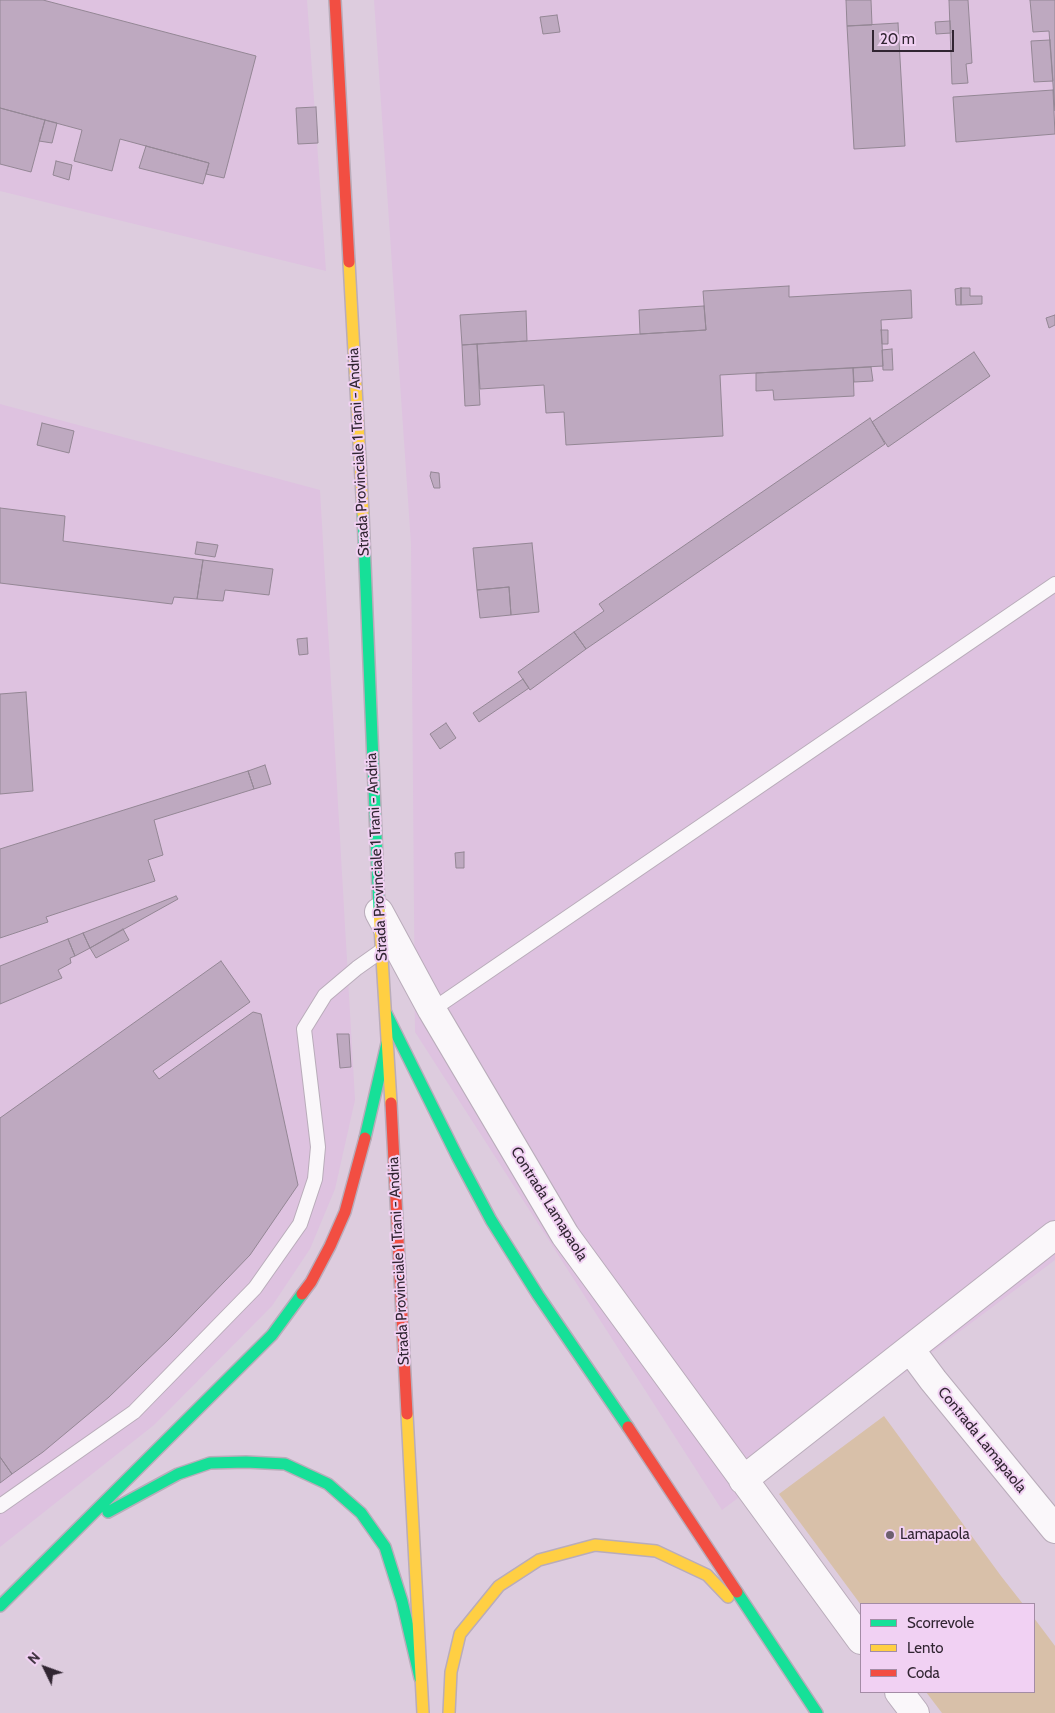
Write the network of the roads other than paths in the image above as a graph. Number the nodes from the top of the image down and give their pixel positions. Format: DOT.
graph roads {
  1 [pos="335,0"];
  2 [pos="1055,584"];
  3 [pos="379,912"];
  4 [pos="381,952"];
  5 [pos="432,1010"];
  6 [pos="386,1013"];
  7 [pos="387,1043"];
  8 [pos="1055,1235"];
  9 [pos="910,1350"];
  10 [pos="743,1480"];
  11 [pos="0,1506"];
  12 [pos="81,1526"];
  13 [pos="1055,1529"];
  14 [pos="1,1606"];
  15 [pos="860,1639"];
  16 [pos="771,1643"];
  17 [pos="420,1678"];
  18 [pos="901,1693"];
  19 [pos="423,1713"];
  20 [pos="449,1713"];
  21 [pos="818,1713"];
  22 [pos="915,1713"];
  1 -- 3 [label="main road, Strada Provinciale 1 Trani - Andria"];
  2 -- 5 [label="lane"];
  3 -- 4 [label="main road, Strada Provinciale 1 Trani - Andria"];
  3 -- 5 [label="street, Contrada Lamapaola"];
  4 -- 6 [label="main road, Strada Provinciale 1 Trani - Andria"];
  4 -- 11 [label="lane"];
  5 -- 10 [label="street, Contrada Lamapaola"];
  6 -- 7 [label="main road, Strada Provinciale 1 Trani - Andria"];
  6 -- 16 [label="main road"];
  7 -- 12 [label="main road"];
  7 -- 17 [label="main road, Strada Provinciale 1 Trani - Andria"];
  8 -- 9 [label="street"];
  9 -- 10 [label="street"];
  9 -- 13 [label="street, Contrada Lamapaola"];
  10 -- 15 [label="street, Contrada Lamapaola"];
  12 -- 14 [label="main road"];
  12 -- 17 [label="main road"];
  16 -- 20 [label="main road"];
  16 -- 21 [label="main road"];
  17 -- 19 [label="main road, Strada Provinciale 1 Trani - Andria"];
  18 -- 22 [label="street"];
}
